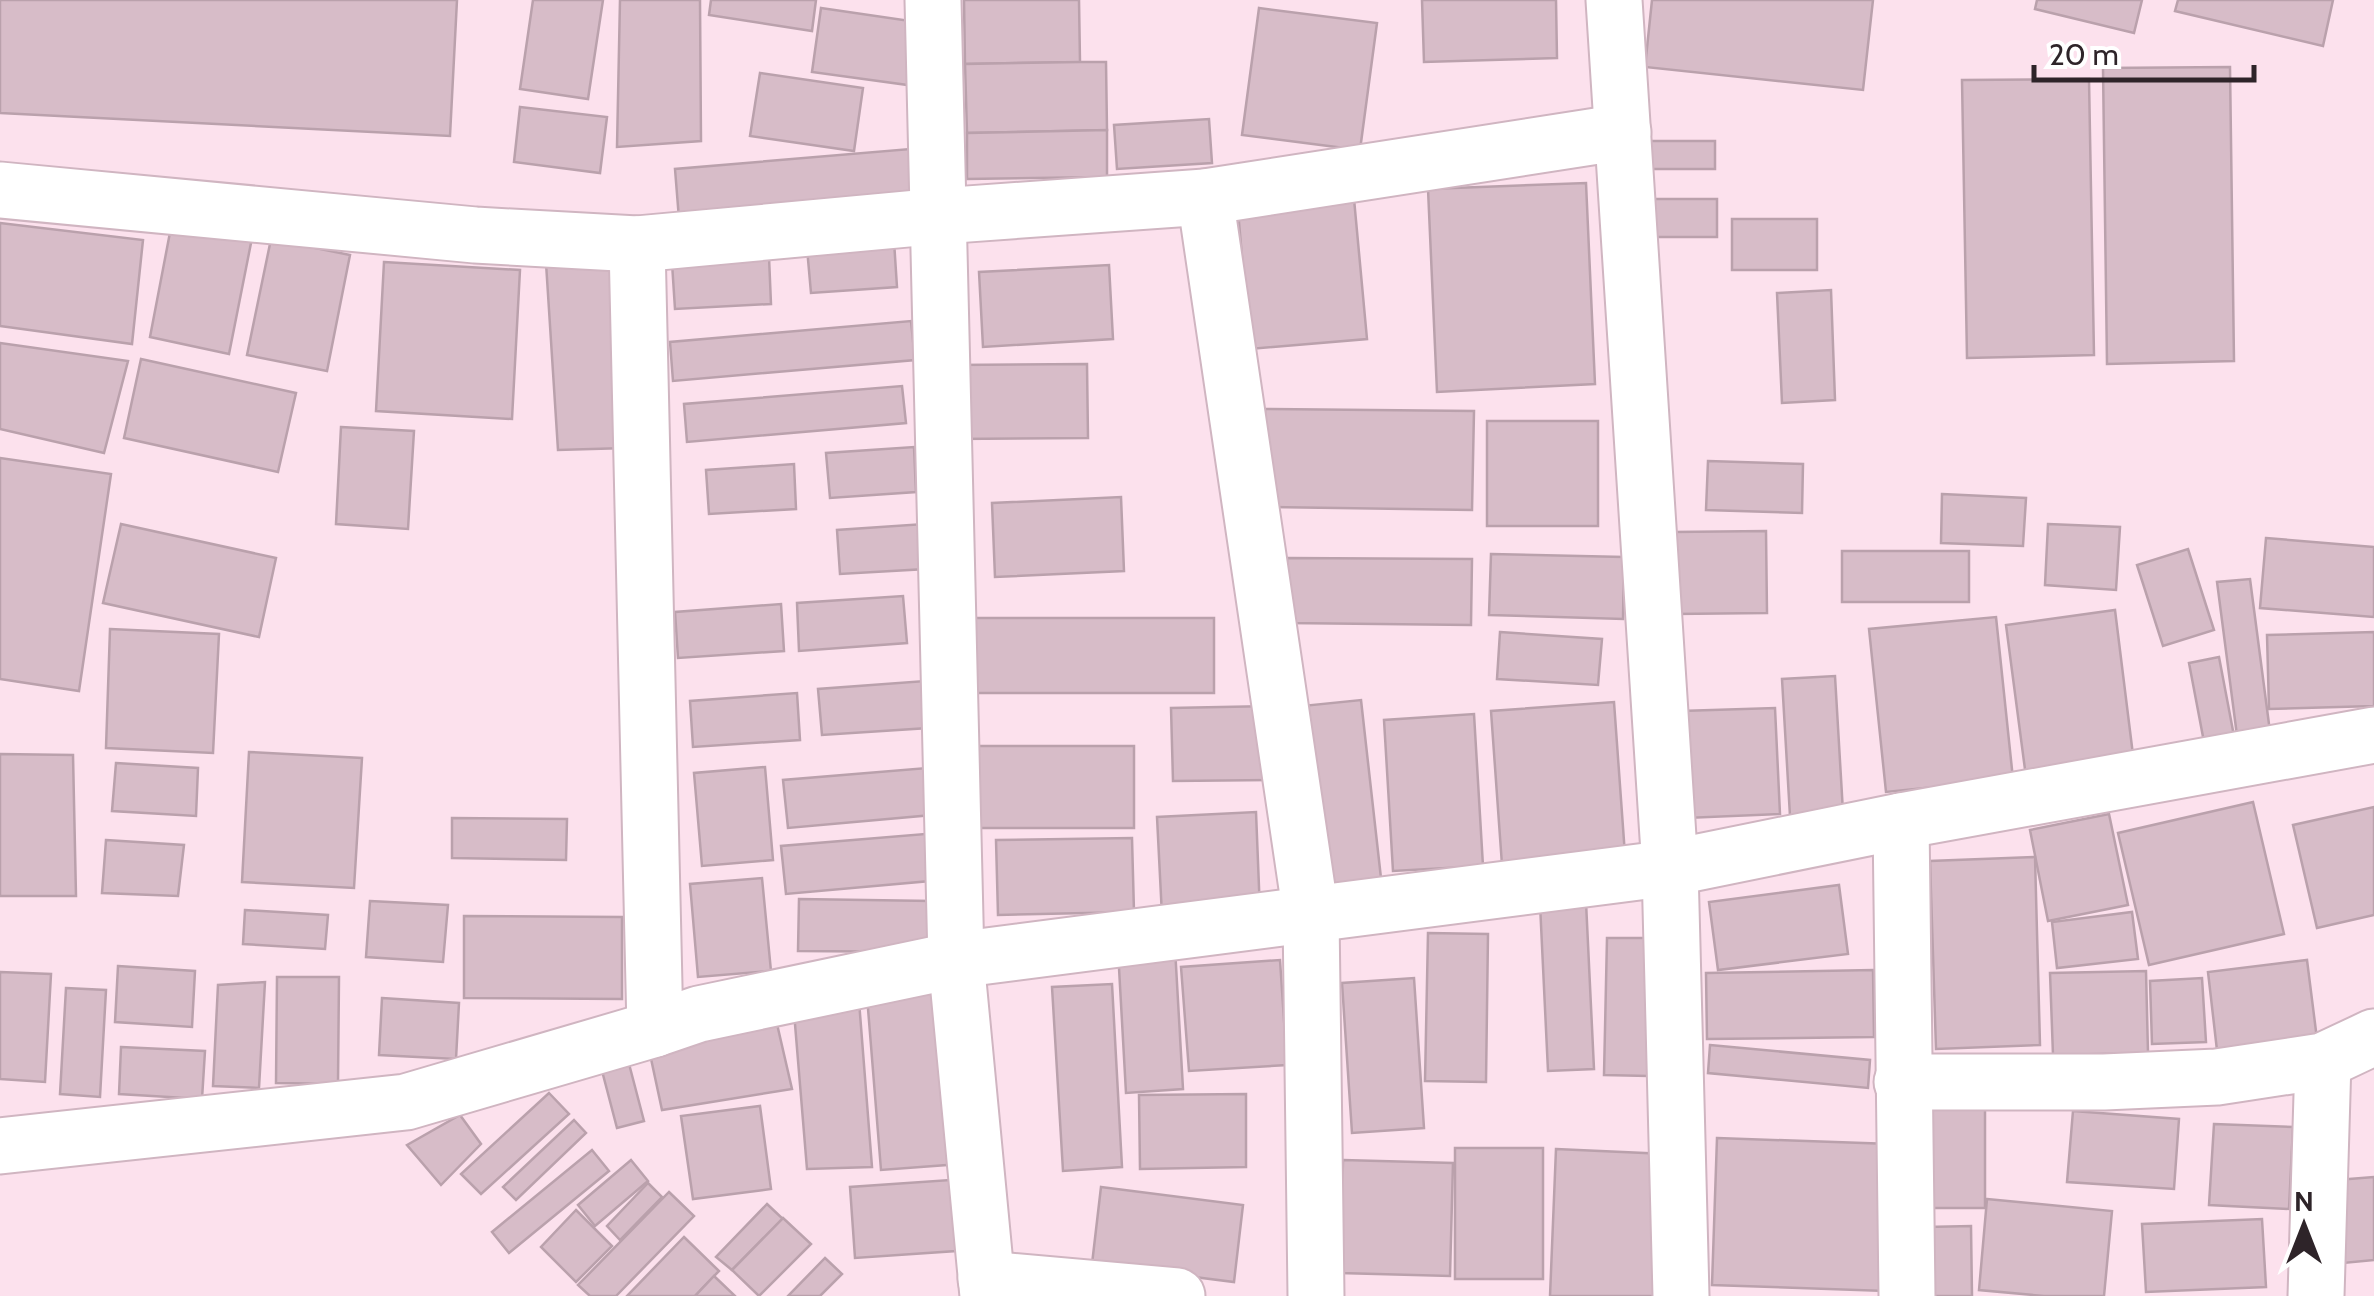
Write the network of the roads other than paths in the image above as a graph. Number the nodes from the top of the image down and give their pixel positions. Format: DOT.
graph roads {
  1 [pos="933,0"];
  2 [pos="1614,0"];
  3 [pos="1623,132"];
  4 [pos="0,190"];
  5 [pos="1205,198"];
  6 [pos="940,216"];
  7 [pos="637,244"];
  8 [pos="2374,735"];
  9 [pos="1901,820"];
  10 [pos="1670,868"];
  11 [pos="1312,914"];
  12 [pos="956,960"];
  13 [pos="655,1030"];
  14 [pos="2374,1037"];
  15 [pos="2322,1061"];
  16 [pos="1902,1082"];
  17 [pos="0,1146"];
  18 [pos="987,1287"];
  19 [pos="1177,1296"];
  20 [pos="1316,1296"];
  21 [pos="1681,1296"];
  22 [pos="1907,1296"];
  23 [pos="2316,1296"];
  1 -- 6 [label="street"];
  2 -- 3 [label="street"];
  3 -- 5 [label="street"];
  3 -- 10 [label="street"];
  4 -- 7 [label="street"];
  5 -- 6 [label="street"];
  5 -- 11 [label="street"];
  6 -- 7 [label="street"];
  6 -- 12 [label="street"];
  7 -- 13 [label="street"];
  8 -- 9 [label="street"];
  9 -- 10 [label="street"];
  9 -- 16 [label="street"];
  10 -- 11 [label="street"];
  10 -- 21 [label="street"];
  11 -- 12 [label="street"];
  11 -- 20 [label="street"];
  12 -- 13 [label="street"];
  12 -- 18 [label="street"];
  13 -- 17 [label="street"];
  14 -- 15 [label="street"];
  15 -- 16 [label="street"];
  15 -- 23 [label="street"];
  16 -- 22 [label="street"];
  18 -- 19 [label="street"];
}
